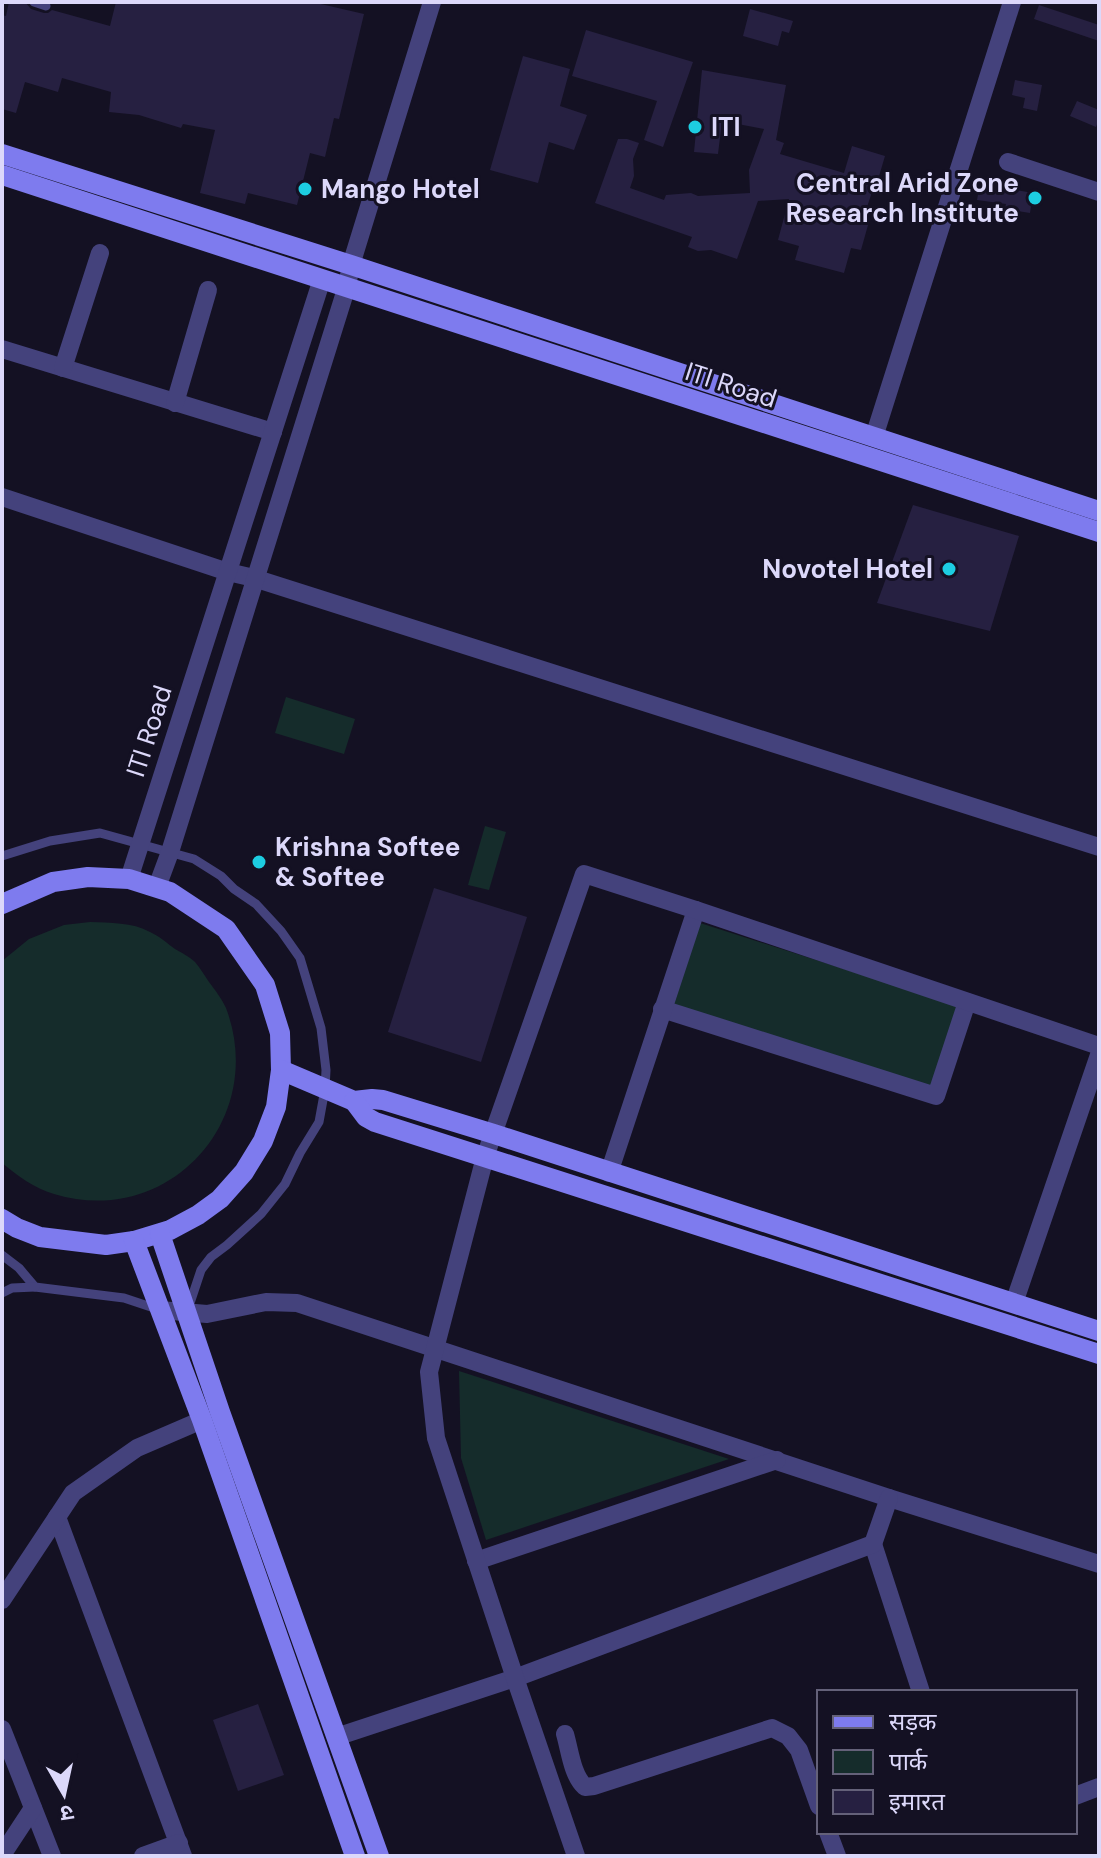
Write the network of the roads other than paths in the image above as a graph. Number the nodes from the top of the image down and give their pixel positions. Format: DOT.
graph roads {
  1 [pos="34,2"];
  2 [pos="432,2"];
  3 [pos="1012,2"];
  4 [pos="46,6"];
  5 [pos="2,154"];
  6 [pos="1008,162"];
  7 [pos="2,175"];
  8 [pos="1099,192"];
  9 [pos="100,253"];
  10 [pos="351,265"];
  11 [pos="322,279"];
  12 [pos="347,286"];
  13 [pos="208,290"];
  14 [pos="2,349"];
  15 [pos="63,368"];
  16 [pos="175,403"];
  17 [pos="273,432"];
  18 [pos="874,437"];
  19 [pos="2,497"];
  20 [pos="1099,511"];
  21 [pos="1099,532"];
  22 [pos="228,572"];
  23 [pos="254,578"];
  24 [pos="140,845"];
  25 [pos="1099,847"];
  26 [pos="170,852"];
  27 [pos="2,856"];
  28 [pos="129,879"];
  29 [pos="157,887"];
  30 [pos="2,904"];
  31 [pos="696,910"];
  32 [pos="967,1002"];
  33 [pos="662,1009"];
  34 [pos="1099,1046"];
  35 [pos="1099,1055"];
  36 [pos="281,1070"];
  37 [pos="325,1089"];
  38 [pos="354,1101"];
  39 [pos="494,1134"];
  40 [pos="485,1157"];
  41 [pos="609,1173"];
  42 [pos="2,1219"];
  43 [pos="160,1234"];
  44 [pos="134,1241"];
  45 [pos="2,1255"];
  46 [pos="35,1287"];
  47 [pos="2,1293"];
  48 [pos="1014,1303"];
  49 [pos="160,1310"];
  50 [pos="186,1313"];
  51 [pos="1099,1331"];
  52 [pos="436,1347"];
  53 [pos="1099,1354"];
  54 [pos="202,1420"];
  55 [pos="777,1460"];
  56 [pos="889,1498"];
  57 [pos="57,1517"];
  58 [pos="873,1544"];
  59 [pos="476,1561"];
  60 [pos="1099,1564"];
  61 [pos="7,1580"];
  62 [pos="2,1600"];
  63 [pos="515,1678"];
  64 [pos="920,1690"];
  65 [pos="2,1729"];
  66 [pos="565,1734"];
  67 [pos="336,1737"];
  68 [pos="1099,1787"];
  69 [pos="1077,1795"];
  70 [pos="817,1800"];
  71 [pos="33,1808"];
  72 [pos="829,1834"];
  73 [pos="181,1850"];
  74 [pos="2,1855"];
  75 [pos="52,1856"];
  76 [pos="143,1856"];
  77 [pos="355,1856"];
  78 [pos="379,1856"];
  79 [pos="576,1856"];
  80 [pos="837,1856"];
  1 -- 4 [label="lane"];
  2 -- 10 [label="street"];
  3 -- 18 [label="street"];
  5 -- 10 [label="street, ITI Road"];
  6 -- 8 [label="street"];
  7 -- 11 [label="street, ITI Road"];
  9 -- 15 [label="street"];
  10 -- 12 [label="street"];
  10 -- 18 [label="street, ITI Road"];
  11 -- 12 [label="street, ITI Road"];
  11 -- 17 [label="street, ITI Road"];
  12 -- 21 [label="street, ITI Road"];
  12 -- 23 [label="street, ITI Road"];
  13 -- 16 [label="street"];
  14 -- 15 [label="street"];
  15 -- 16 [label="street"];
  16 -- 17 [label="street"];
  17 -- 22 [label="street, ITI Road"];
  18 -- 20 [label="street, ITI Road"];
  19 -- 22 [label="street"];
  22 -- 23 [label="street"];
  22 -- 24 [label="street, ITI Road"];
  23 -- 25 [label="street"];
  23 -- 26 [label="street, ITI Road"];
  24 -- 26 [label="lane"];
  24 -- 27 [label="lane"];
  24 -- 28 [label="street, ITI Road"];
  26 -- 29 [label="street, ITI Road"];
  26 -- 37 [label="lane"];
  28 -- 29 [label="street"];
  28 -- 30 [label="street"];
  29 -- 36 [label="street"];
  31 -- 32 [label="street"];
  31 -- 33 [label="street"];
  31 -- 39 [label="street"];
  32 -- 33 [label="street"];
  32 -- 34 [label="street"];
  33 -- 41 [label="street"];
  35 -- 48 [label="street"];
  36 -- 37 [label="street"];
  36 -- 43 [label="street"];
  37 -- 38 [label="street"];
  37 -- 50 [label="lane"];
  38 -- 39 [label="street"];
  38 -- 40 [label="street"];
  39 -- 40 [label="street"];
  39 -- 41 [label="street"];
  40 -- 52 [label="street"];
  40 -- 53 [label="street"];
  41 -- 48 [label="street"];
  42 -- 44 [label="street"];
  43 -- 44 [label="street"];
  43 -- 50 [label="street"];
  44 -- 49 [label="street"];
  45 -- 46 [label="lane"];
  46 -- 47 [label="lane"];
  46 -- 49 [label="lane"];
  48 -- 51 [label="street"];
  49 -- 50 [label="street"];
  49 -- 54 [label="street"];
  50 -- 52 [label="street"];
  50 -- 67 [label="street"];
  52 -- 55 [label="street"];
  52 -- 59 [label="street"];
  54 -- 57 [label="street"];
  54 -- 77 [label="street"];
  55 -- 56 [label="street"];
  55 -- 59 [label="street"];
  56 -- 58 [label="street"];
  56 -- 60 [label="street"];
  57 -- 61 [label="street"];
  57 -- 73 [label="street"];
  58 -- 63 [label="street"];
  58 -- 64 [label="street"];
  59 -- 63 [label="street"];
  61 -- 62 [label="street"];
  63 -- 67 [label="street"];
  63 -- 79 [label="street"];
  65 -- 71 [label="street"];
  66 -- 70 [label="street"];
  67 -- 78 [label="street"];
  68 -- 69 [label="street"];
  71 -- 74 [label="street"];
  71 -- 75 [label="street"];
  72 -- 80 [label="street"];
  73 -- 76 [label="street"];
}
